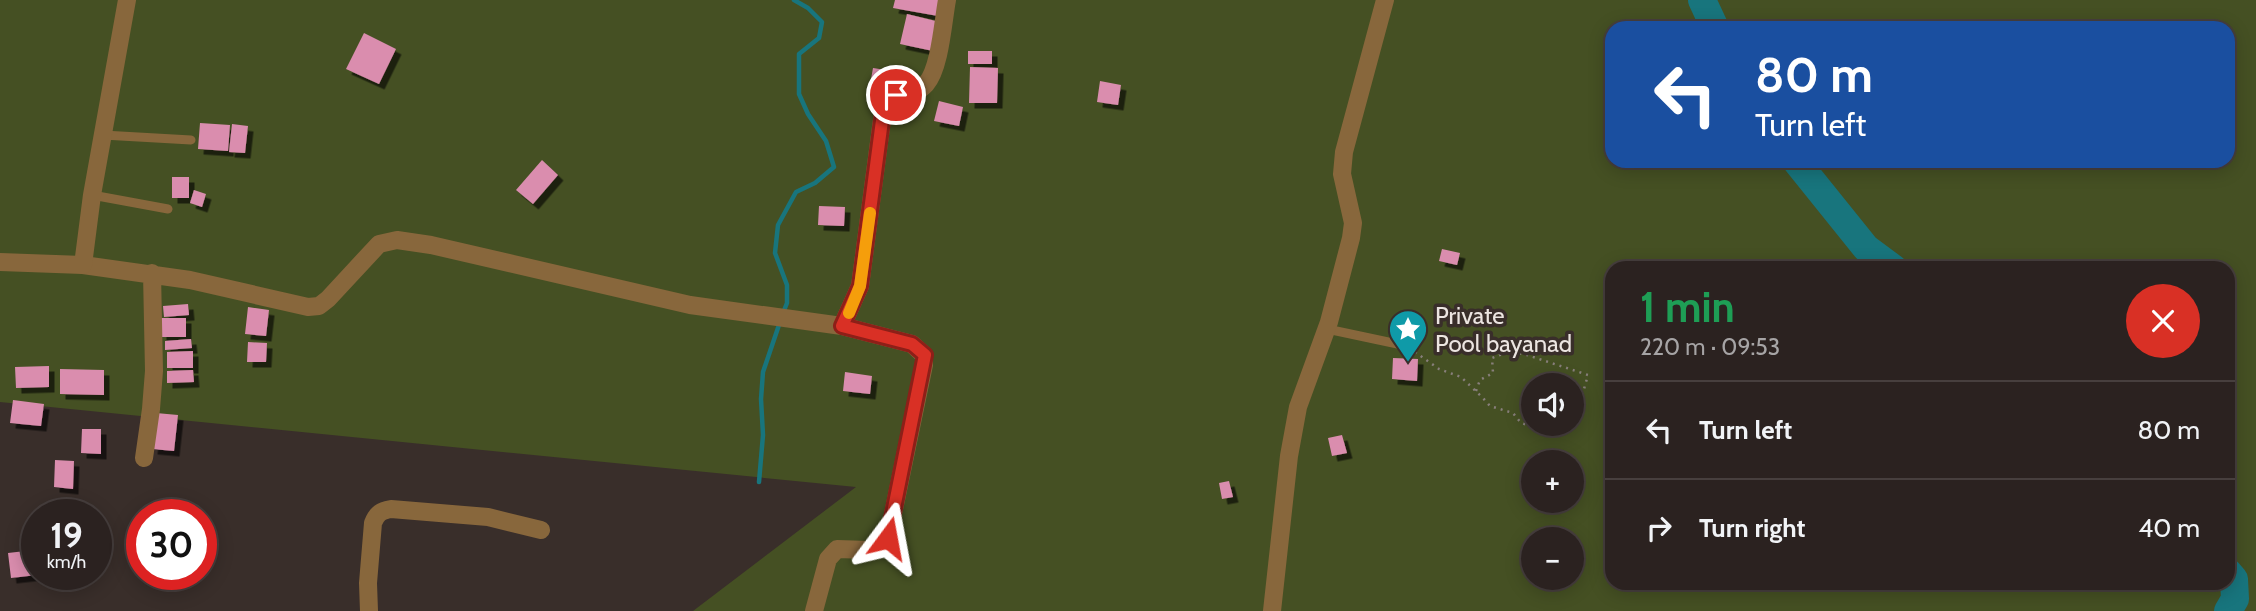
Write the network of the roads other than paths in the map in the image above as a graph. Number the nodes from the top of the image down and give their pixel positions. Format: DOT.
graph roads {
  1 [pos="127,0"];
  2 [pos="947,0"];
  3 [pos="1385,0"];
  4 [pos="103,135"];
  5 [pos="191,140"];
  6 [pos="93,195"];
  7 [pos="168,209"];
  8 [pos="0,262"];
  9 [pos="83,265"];
  10 [pos="152,273"];
  11 [pos="842,326"];
  12 [pos="1326,329"];
  13 [pos="1407,346"];
  14 [pos="144,458"];
  15 [pos="541,530"];
  16 [pos="369,611"];
  17 [pos="814,611"];
  18 [pos="1272,611"];
  1 -- 4 [label="street"];
  2 -- 11 [label="street"];
  3 -- 12 [label="street"];
  4 -- 5 [label="lane"];
  4 -- 6 [label="street"];
  6 -- 7 [label="lane"];
  6 -- 9 [label="street"];
  8 -- 9 [label="street"];
  9 -- 10 [label="street"];
  10 -- 11 [label="street"];
  10 -- 14 [label="street"];
  11 -- 17 [label="street"];
  12 -- 13 [label="lane"];
  12 -- 18 [label="street"];
  15 -- 16 [label="street"];
}
